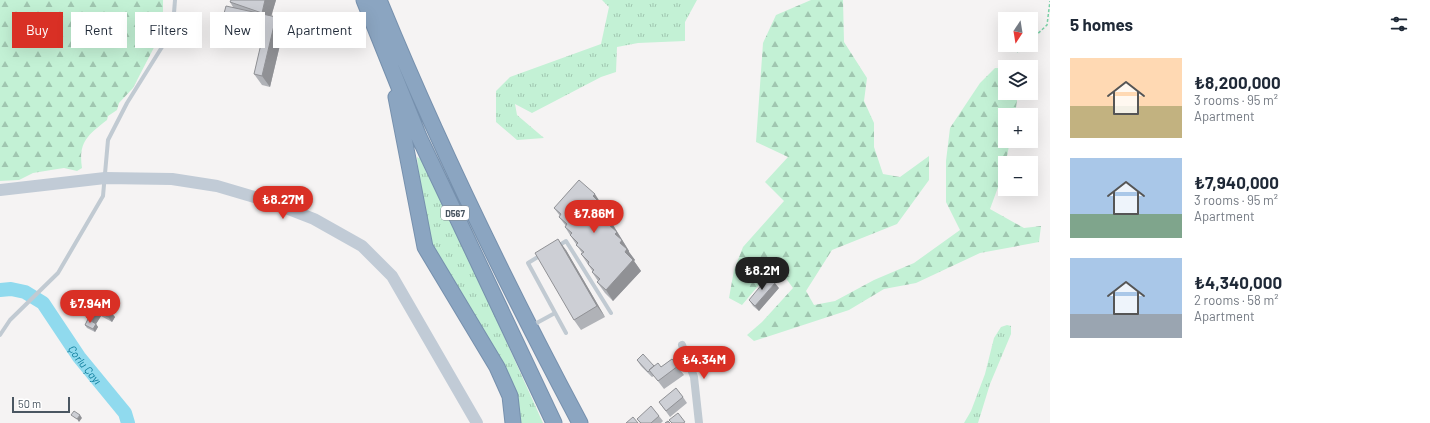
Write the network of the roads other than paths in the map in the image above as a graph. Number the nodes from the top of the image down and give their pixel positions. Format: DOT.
graph roads {
  1 [pos="175,0"];
  2 [pos="363,0"];
  3 [pos="379,0"];
  4 [pos="105,178"];
  5 [pos="0,190"];
  6 [pos="553,249"];
  7 [pos="547,252"];
  8 [pos="555,313"];
  9 [pos="611,313"];
  10 [pos="530,327"];
  11 [pos="566,333"];
  12 [pos="0,336"];
  13 [pos="538,344"];
  14 [pos="682,345"];
  15 [pos="512,422"];
  16 [pos="477,423"];
  17 [pos="554,423"];
  18 [pos="569,423"];
  19 [pos="580,423"];
  20 [pos="699,423"];
  1 -- 4 [label="lane"];
  2 -- 15 [label="highway"];
  2 -- 17 [label="highway, D567"];
  3 -- 10 [label="highway, D567"];
  4 -- 5 [label="street"];
  4 -- 12 [label="lane"];
  4 -- 16 [label="street"];
  6 -- 9 [label="lane"];
  7 -- 8 [label="lane"];
  8 -- 10 [label="lane"];
  8 -- 11 [label="lane"];
  10 -- 13 [label="highway, D567"];
  13 -- 18 [label="highway, D567"];
  13 -- 19 [label="highway"];
  14 -- 20 [label="street"];
}
